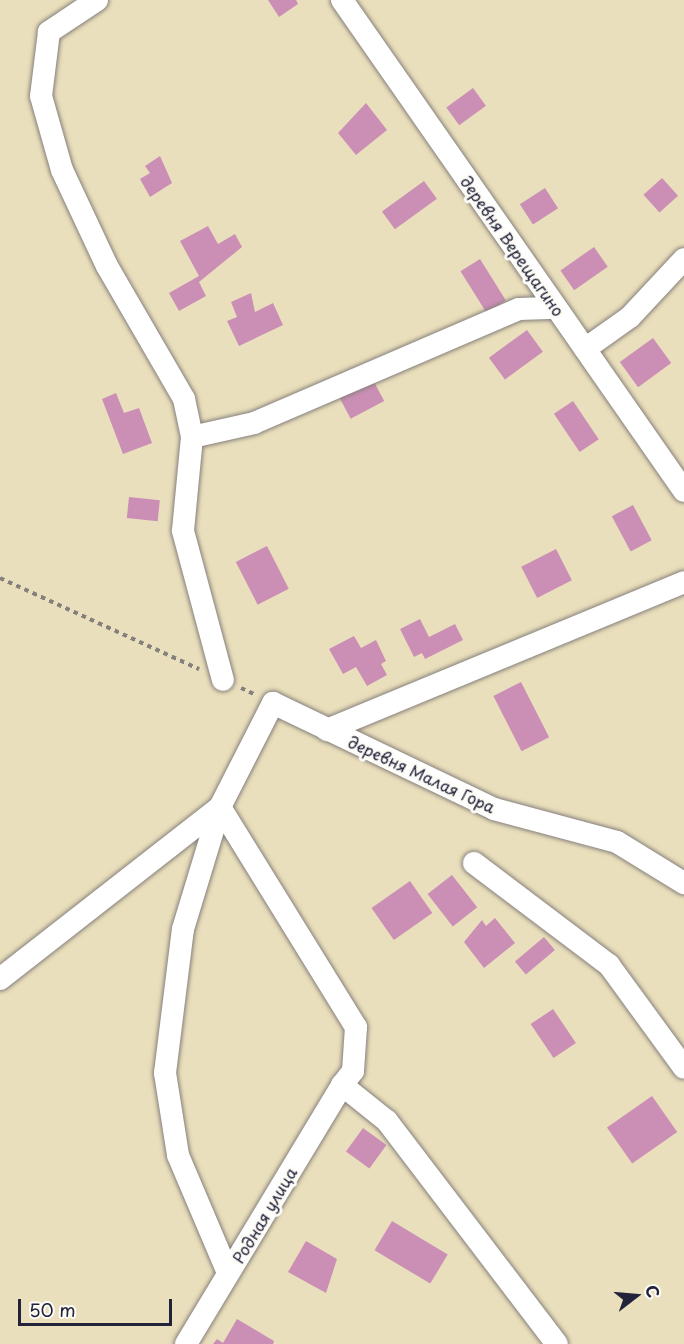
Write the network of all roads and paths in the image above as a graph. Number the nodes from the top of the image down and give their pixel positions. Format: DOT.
graph roads {
  1 [pos="97,0"];
  2 [pos="342,0"];
  3 [pos="684,259"];
  4 [pos="556,308"];
  5 [pos="585,349"];
  6 [pos="192,437"];
  7 [pos="684,491"];
  8 [pos="0,578"];
  9 [pos="684,582"];
  10 [pos="223,680"];
  11 [pos="273,703"];
  12 [pos="327,730"];
  13 [pos="220,807"];
  14 [pos="474,863"];
  15 [pos="684,883"];
  16 [pos="0,979"];
  17 [pos="684,1068"];
  18 [pos="342,1085"];
  19 [pos="228,1273"];
  20 [pos="186,1344"];
  21 [pos="556,1344"];
  1 -- 6 [label="street"];
  2 -- 4 [label="street, деревня Верещагино"];
  3 -- 5 [label="street"];
  4 -- 5 [label="street, деревня Верещагино"];
  4 -- 6 [label="street"];
  5 -- 7 [label="street, деревня Верещагино"];
  6 -- 10 [label="street"];
  8 -- 10 [label="path"];
  9 -- 12 [label="street, деревня Малая Гора"];
  10 -- 11 [label="path"];
  11 -- 12 [label="street, деревня Малая Гора"];
  11 -- 13 [label="street"];
  12 -- 15 [label="street, деревня Малая Гора"];
  13 -- 16 [label="street"];
  13 -- 18 [label="street, Родная улица"];
  13 -- 19 [label="street"];
  14 -- 17 [label="street"];
  18 -- 19 [label="street, Родная улица"];
  18 -- 21 [label="street"];
  19 -- 20 [label="street, Родная улица"];
}
